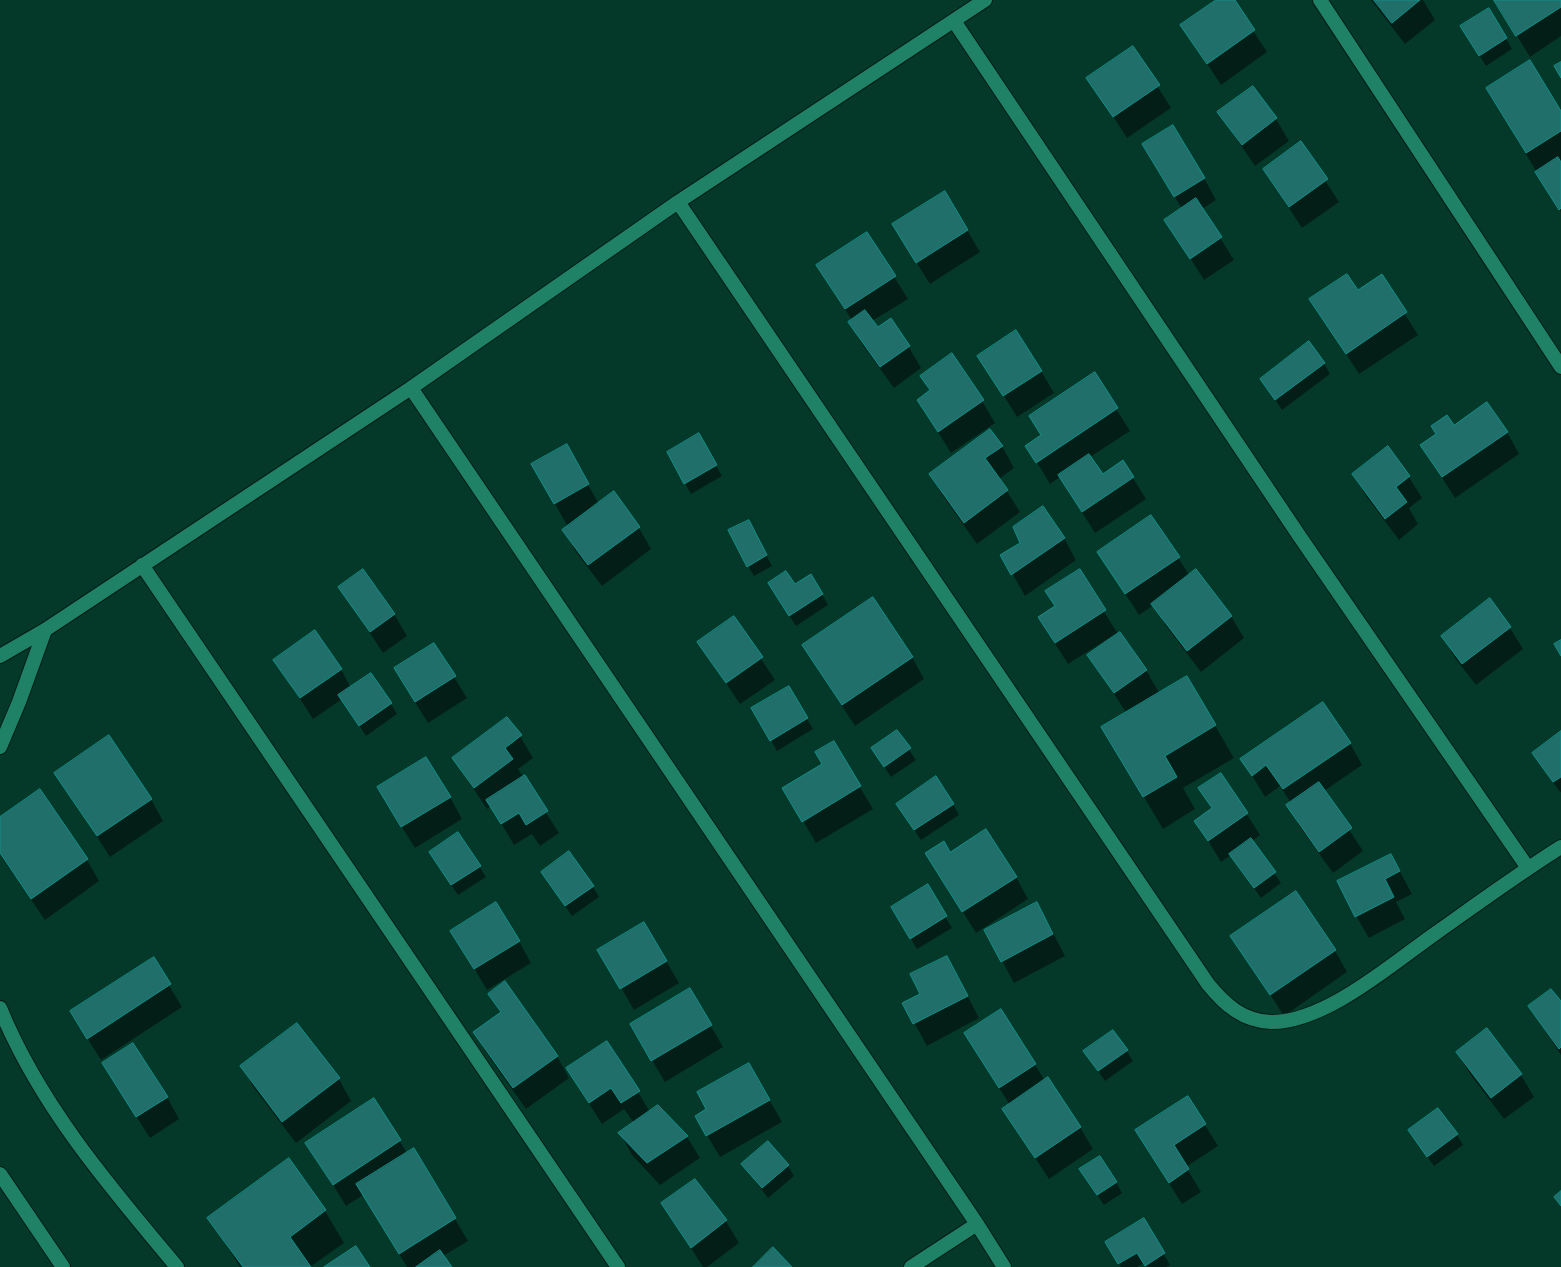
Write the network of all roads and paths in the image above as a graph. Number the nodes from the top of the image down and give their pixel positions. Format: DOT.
graph roads {
  1 [pos="985,0"];
  2 [pos="1320,0"];
  3 [pos="954,21"];
  4 [pos="678,202"];
  5 [pos="1561,366"];
  6 [pos="411,388"];
  7 [pos="142,565"];
  8 [pos="45,630"];
  9 [pos="0,656"];
  10 [pos="0,746"];
  11 [pos="1561,847"];
  12 [pos="1528,868"];
  13 [pos="0,1008"];
  14 [pos="0,1174"];
  15 [pos="977,1224"];
  16 [pos="63,1267"];
  17 [pos="177,1267"];
  18 [pos="618,1267"];
  19 [pos="911,1267"];
  20 [pos="1004,1267"];
  1 -- 3 [label="street"];
  2 -- 5 [label="street"];
  3 -- 4 [label="street"];
  3 -- 12 [label="street"];
  4 -- 6 [label="street"];
  4 -- 12 [label="street"];
  6 -- 7 [label="street"];
  6 -- 15 [label="street"];
  7 -- 8 [label="street"];
  7 -- 18 [label="street"];
  8 -- 9 [label="street"];
  8 -- 10 [label="street"];
  11 -- 12 [label="street"];
  13 -- 17 [label="street"];
  14 -- 16 [label="street"];
  15 -- 19 [label="street"];
  15 -- 20 [label="street"];
}
